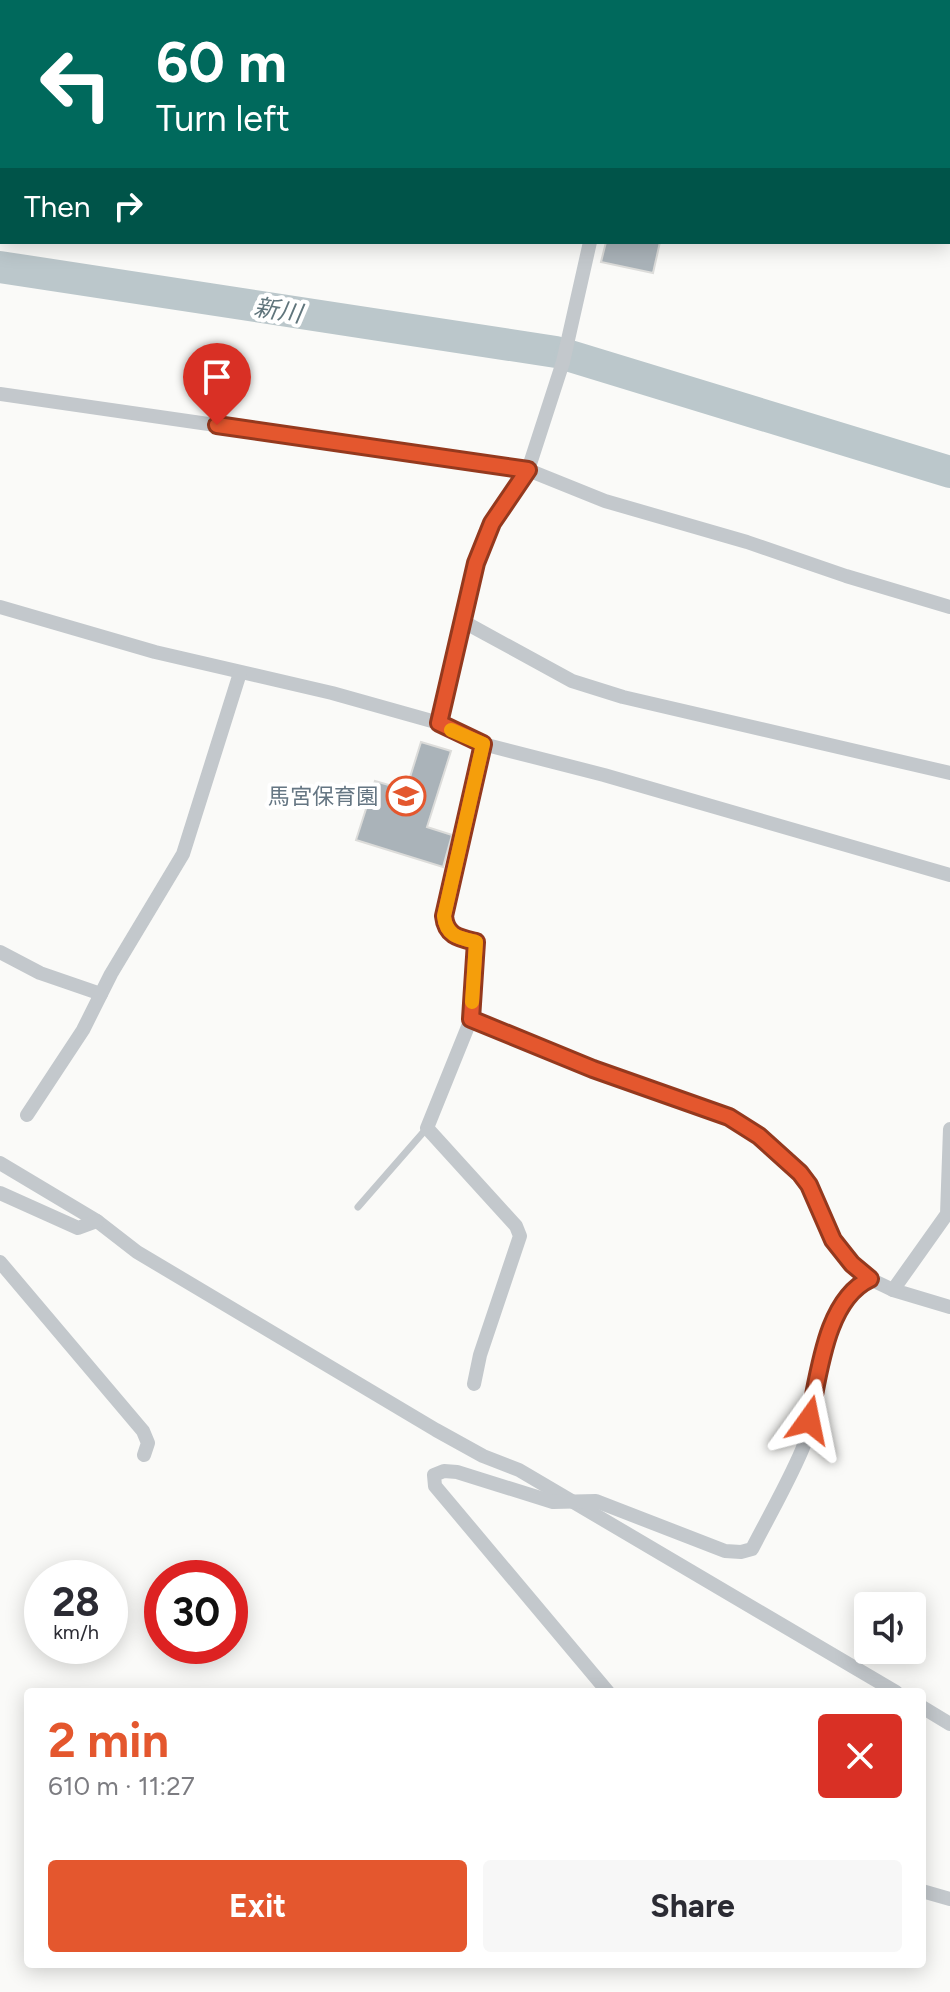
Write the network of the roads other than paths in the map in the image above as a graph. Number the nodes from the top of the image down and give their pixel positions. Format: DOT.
graph roads {
  1 [pos="590,244"];
  2 [pos="0,394"];
  3 [pos="528,470"];
  4 [pos="0,607"];
  5 [pos="950,607"];
  6 [pos="464,622"];
  7 [pos="240,673"];
  8 [pos="439,723"];
  9 [pos="483,744"];
  10 [pos="950,773"];
  11 [pos="950,875"];
  12 [pos="0,952"];
  13 [pos="101,994"];
  14 [pos="471,1019"];
  15 [pos="27,1115"];
  16 [pos="427,1128"];
  17 [pos="950,1129"];
  18 [pos="0,1163"];
  19 [pos="0,1193"];
  20 [pos="358,1207"];
  21 [pos="97,1221"];
  22 [pos="0,1262"];
  23 [pos="870,1279"];
  24 [pos="893,1290"];
  25 [pos="950,1307"];
  26 [pos="474,1384"];
  27 [pos="144,1455"];
  28 [pos="575,1503"];
  29 [pos="605,1688"];
  30 [pos="889,1688"];
  31 [pos="926,1709"];
  32 [pos="950,1724"];
  33 [pos="926,1892"];
  34 [pos="950,1899"];
  1 -- 3 [label="street"];
  2 -- 3 [label="street"];
  3 -- 5 [label="street"];
  3 -- 6 [label="street"];
  4 -- 7 [label="street"];
  6 -- 8 [label="street"];
  6 -- 10 [label="street"];
  7 -- 8 [label="street"];
  7 -- 13 [label="street"];
  8 -- 9 [label="street"];
  9 -- 11 [label="street"];
  9 -- 14 [label="street"];
  12 -- 13 [label="street"];
  13 -- 15 [label="street"];
  14 -- 16 [label="street"];
  14 -- 23 [label="street"];
  16 -- 20 [label="lane"];
  16 -- 26 [label="street"];
  17 -- 24 [label="street"];
  18 -- 21 [label="street"];
  19 -- 21 [label="street"];
  21 -- 28 [label="street"];
  22 -- 27 [label="street"];
  23 -- 24 [label="street"];
  23 -- 28 [label="street"];
  24 -- 25 [label="street"];
  28 -- 29 [label="street"];
  28 -- 30 [label="street"];
  31 -- 32 [label="street"];
  33 -- 34 [label="street"];
}
